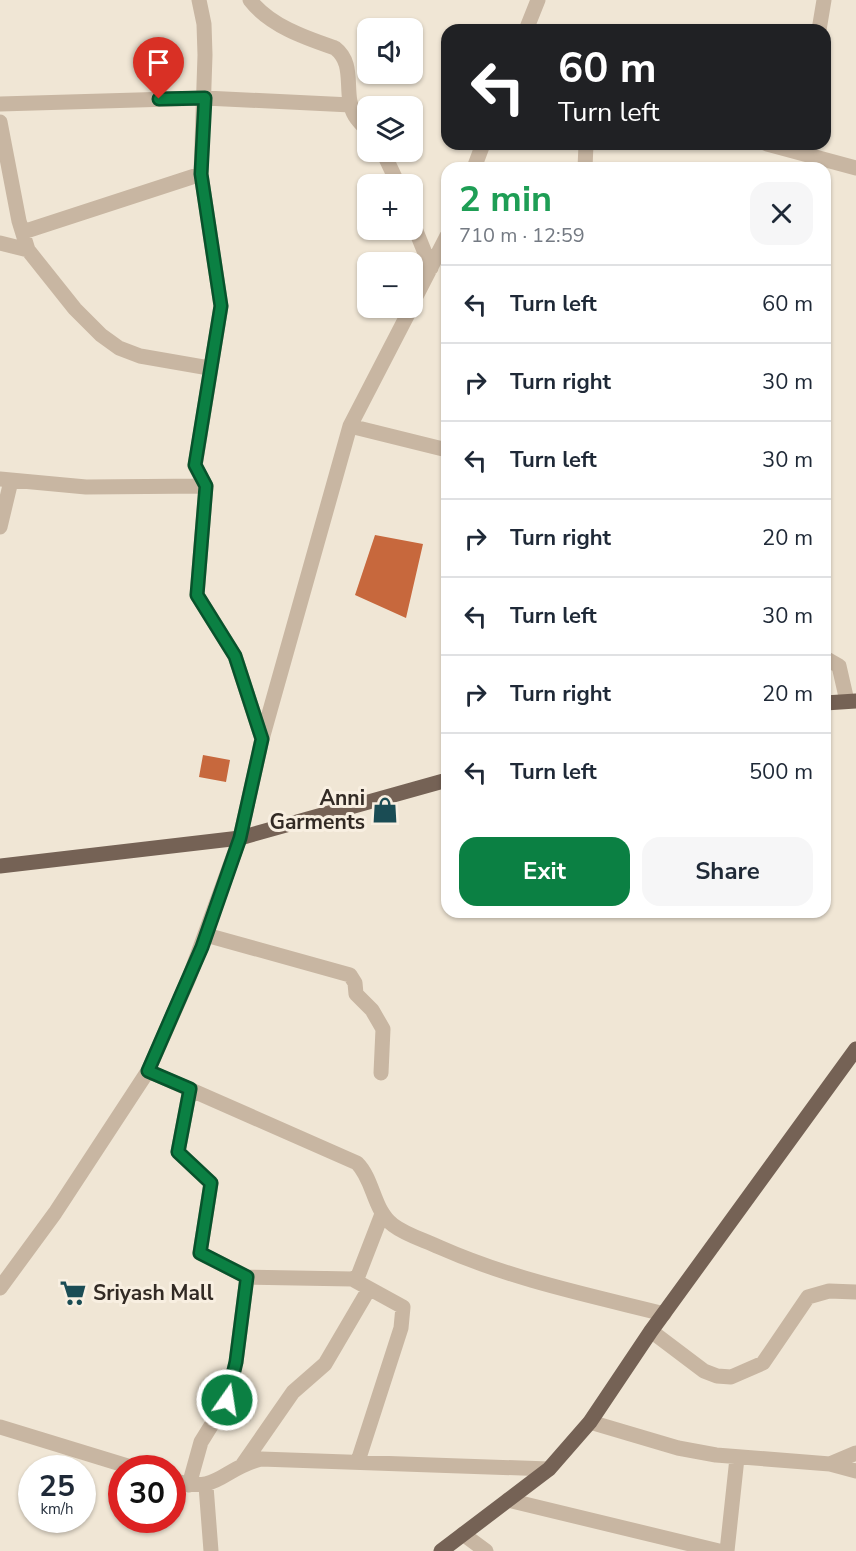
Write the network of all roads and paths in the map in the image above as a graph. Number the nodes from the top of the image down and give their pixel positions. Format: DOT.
graph roads {
  1 [pos="199,0"];
  2 [pos="250,0"];
  3 [pos="538,0"];
  4 [pos="824,0"];
  5 [pos="528,24"];
  6 [pos="820,24"];
  7 [pos="205,98"];
  8 [pos="0,104"];
  9 [pos="351,105"];
  10 [pos="357,118"];
  11 [pos="0,122"];
  12 [pos="799,150"];
  13 [pos="812,162"];
  14 [pos="831,165"];
  15 [pos="856,168"];
  16 [pos="201,174"];
  17 [pos="22,232"];
  18 [pos="420,240"];
  19 [pos="0,243"];
  20 [pos="441,248"];
  21 [pos="28,250"];
  22 [pos="431,268"];
  23 [pos="423,284"];
  24 [pos="406,318"];
  25 [pos="209,368"];
  26 [pos="350,426"];
  27 [pos="441,449"];
  28 [pos="5,480"];
  29 [pos="206,486"];
  30 [pos="0,527"];
  31 [pos="831,661"];
  32 [pos="851,701"];
  33 [pos="831,703"];
  34 [pos="262,739"];
  35 [pos="441,782"];
  36 [pos="240,838"];
  37 [pos="0,866"];
  38 [pos="206,936"];
  39 [pos="856,1049"];
  40 [pos="148,1071"];
  41 [pos="381,1073"];
  42 [pos="190,1089"];
  43 [pos="382,1214"];
  44 [pos="247,1277"];
  45 [pos="352,1280"];
  46 [pos="0,1288"];
  47 [pos="369,1289"];
  48 [pos="856,1293"];
  49 [pos="664,1314"];
  50 [pos="651,1331"];
  51 [pos="590,1422"];
  52 [pos="0,1427"];
  53 [pos="856,1454"];
  54 [pos="737,1458"];
  55 [pos="108,1460"];
  56 [pos="358,1461"];
  57 [pos="243,1464"];
  58 [pos="830,1464"];
  59 [pos="549,1469"];
  60 [pos="856,1471"];
  61 [pos="186,1484"];
  62 [pos="189,1485"];
  63 [pos="206,1486"];
  64 [pos="508,1500"];
  65 [pos="463,1534"];
  66 [pos="211,1551"];
  67 [pos="441,1551"];
  68 [pos="486,1551"];
  69 [pos="719,1551"];
  70 [pos="727,1551"];
  1 -- 7 [label="street"];
  2 -- 9 [label="street"];
  3 -- 5 [label="street"];
  4 -- 6 [label="street"];
  7 -- 8 [label="street"];
  7 -- 9 [label="street"];
  7 -- 16 [label="street"];
  9 -- 10 [label="street"];
  11 -- 17 [label="street"];
  12 -- 13 [label="street"];
  14 -- 15 [label="street"];
  16 -- 17 [label="street"];
  16 -- 25 [label="street"];
  17 -- 21 [label="street"];
  18 -- 22 [label="street"];
  19 -- 21 [label="street"];
  20 -- 22 [label="street"];
  21 -- 25 [label="street"];
  22 -- 23 [label="street"];
  24 -- 26 [label="street"];
  25 -- 29 [label="street"];
  26 -- 27 [label="street"];
  26 -- 34 [label="street"];
  28 -- 29 [label="street"];
  28 -- 30 [label="street"];
  29 -- 34 [label="street"];
  31 -- 32 [label="street"];
  32 -- 33 [label="main road"];
  34 -- 36 [label="street"];
  35 -- 36 [label="main road"];
  36 -- 37 [label="main road"];
  36 -- 38 [label="street"];
  38 -- 40 [label="street"];
  38 -- 41 [label="street"];
  39 -- 49 [label="main road"];
  40 -- 42 [label="street"];
  40 -- 46 [label="street"];
  42 -- 43 [label="street"];
  42 -- 44 [label="street"];
  43 -- 45 [label="street"];
  43 -- 49 [label="street"];
  44 -- 45 [label="street"];
  44 -- 62 [label="street"];
  45 -- 47 [label="street"];
  47 -- 56 [label="street"];
  47 -- 57 [label="street"];
  48 -- 50 [label="street"];
  49 -- 50 [label="main road"];
  50 -- 51 [label="main road"];
  51 -- 54 [label="street"];
  51 -- 59 [label="main road"];
  52 -- 55 [label="street"];
  53 -- 58 [label="street"];
  54 -- 58 [label="street"];
  54 -- 70 [label="street"];
  56 -- 57 [label="street"];
  56 -- 59 [label="street"];
  57 -- 63 [label="street"];
  58 -- 60 [label="street"];
  59 -- 64 [label="main road"];
  61 -- 62 [label="street"];
  62 -- 63 [label="street"];
  63 -- 66 [label="street"];
  64 -- 65 [label="main road"];
  64 -- 69 [label="street"];
  65 -- 67 [label="main road"];
  65 -- 68 [label="street"];
}
